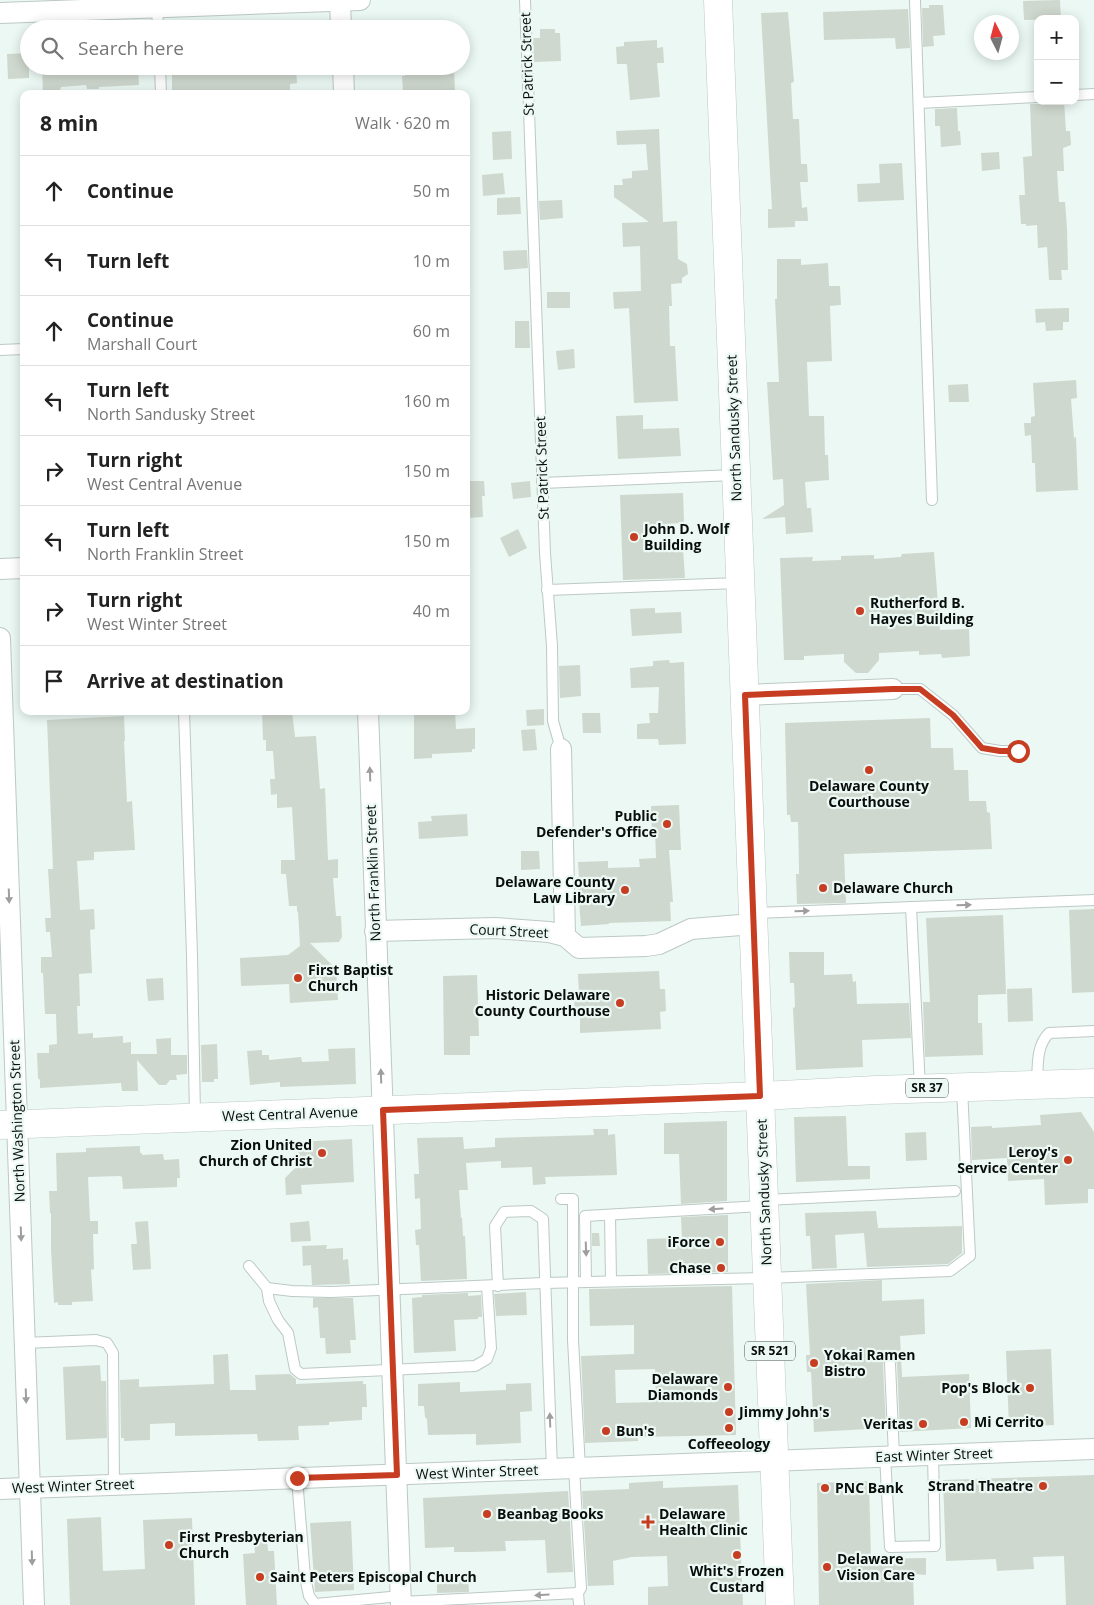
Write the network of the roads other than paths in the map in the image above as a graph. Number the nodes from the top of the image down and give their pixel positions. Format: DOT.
graph roads {
  1 [pos="340,0"];
  2 [pos="360,0"];
  3 [pos="525,0"];
  4 [pos="718,0"];
  5 [pos="914,0"];
  6 [pos="222,2"];
  7 [pos="157,3"];
  8 [pos="0,13"];
  9 [pos="158,20"];
  10 [pos="341,20"];
  11 [pos="160,75"];
  12 [pos="343,75"];
  13 [pos="161,90"];
  14 [pos="344,90"];
  15 [pos="1094,94"];
  16 [pos="1079,95"];
  17 [pos="1034,97"];
  18 [pos="919,103"];
  19 [pos="20,349"];
  20 [pos="0,350"];
  21 [pos="736,475"];
  22 [pos="542,484"];
  23 [pos="932,500"];
  24 [pos="20,568"];
  25 [pos="0,569"];
  26 [pos="740,583"];
  27 [pos="547,590"];
  28 [pos="0,638"];
  29 [pos="893,689"];
  30 [pos="745,695"];
  31 [pos="184,715"];
  32 [pos="368,715"];
  33 [pos="561,749"];
  34 [pos="1018,751"];
  35 [pos="1094,900"];
  36 [pos="911,907"];
  37 [pos="753,919"];
  38 [pos="376,931"];
  39 [pos="565,936"];
  40 [pos="1094,1031"];
  41 [pos="1094,1083"];
  42 [pos="1037,1085"];
  43 [pos="962,1087"];
  44 [pos="920,1088"];
  45 [pos="760,1096"];
  46 [pos="383,1110"];
  47 [pos="195,1118"];
  48 [pos="9,1125"];
  49 [pos="955,1191"];
  50 [pos="561,1199"];
  51 [pos="764,1203"];
  52 [pos="610,1215"];
  53 [pos="248,1266"];
  54 [pos="767,1278"];
  55 [pos="611,1281"];
  56 [pos="573,1282"];
  57 [pos="586,1282"];
  58 [pos="544,1283"];
  59 [pos="492,1286"];
  60 [pos="267,1288"];
  61 [pos="389,1290"];
  62 [pos="24,1343"];
  63 [pos="890,1364"];
  64 [pos="393,1370"];
  65 [pos="1094,1449"];
  66 [pos="933,1455"];
  67 [pos="889,1456"];
  68 [pos="775,1460"];
  69 [pos="577,1468"];
  70 [pos="552,1469"];
  71 [pos="397,1475"];
  72 [pos="297,1478"];
  73 [pos="114,1485"];
  74 [pos="29,1488"];
  75 [pos="0,1489"];
  76 [pos="578,1593"];
  77 [pos="401,1601"];
  78 [pos="34,1605"];
  79 [pos="579,1605"];
  80 [pos="780,1605"];
  1 -- 2 [label="street"];
  1 -- 6 [label="street"];
  1 -- 10 [label="street"];
  3 -- 22 [label="lane, St Patrick Street"];
  4 -- 21 [label="main road, North Sandusky Street"];
  5 -- 18 [label="lane"];
  6 -- 7 [label="street"];
  7 -- 8 [label="street"];
  7 -- 9 [label="lane"];
  11 -- 13 [label="lane"];
  12 -- 14 [label="street"];
  15 -- 16 [label="lane"];
  17 -- 18 [label="lane"];
  18 -- 23 [label="lane"];
  19 -- 20 [label="lane"];
  21 -- 22 [label="lane"];
  21 -- 26 [label="main road, North Sandusky Street"];
  22 -- 27 [label="lane, St Patrick Street"];
  24 -- 25 [label="street"];
  26 -- 27 [label="lane"];
  26 -- 30 [label="main road, North Sandusky Street"];
  27 -- 33 [label="lane, St Patrick Street"];
  28 -- 48 [label="street, North Washington Street, one-way"];
  29 -- 30 [label="street"];
  29 -- 34 [label="lane"];
  30 -- 37 [label="main road, North Sandusky Street"];
  31 -- 47 [label="lane"];
  38 -- 32 [label="street, North Franklin Street, one-way"];
  33 -- 39 [label="street, St Patrick Street"];
  36 -- 35 [label="lane, one-way"];
  37 -- 36 [label="lane, one-way"];
  36 -- 44 [label="lane"];
  37 -- 39 [label="street, Court Street"];
  37 -- 45 [label="main road, North Sandusky Street"];
  38 -- 39 [label="street, Court Street"];
  46 -- 38 [label="street, North Franklin Street, one-way"];
  40 -- 42 [label="lane"];
  41 -- 42 [label="main road, SR 37"];
  42 -- 43 [label="main road, SR 37"];
  43 -- 44 [label="main road, SR 37"];
  43 -- 54 [label="lane"];
  44 -- 45 [label="main road, SR 37"];
  45 -- 46 [label="main road, West Central Avenue / SR 37"];
  45 -- 51 [label="main road, North Sandusky Street / SR 521"];
  46 -- 47 [label="main road, West Central Avenue / SR 37"];
  46 -- 61 [label="street, North Franklin Street"];
  47 -- 48 [label="main road, West Central Avenue / SR 37"];
  48 -- 62 [label="street, North Washington Street, one-way"];
  49 -- 51 [label="lane"];
  50 -- 56 [label="lane"];
  51 -- 52 [label="lane, one-way"];
  51 -- 54 [label="main road, North Sandusky Street / SR 521"];
  52 -- 55 [label="lane"];
  52 -- 57 [label="lane, one-way"];
  53 -- 60 [label="lane"];
  54 -- 55 [label="lane"];
  54 -- 68 [label="main road, North Sandusky Street / SR 521"];
  55 -- 57 [label="lane"];
  56 -- 57 [label="lane"];
  56 -- 58 [label="lane"];
  56 -- 69 [label="lane"];
  58 -- 59 [label="lane"];
  58 -- 59 [label="lane"];
  70 -- 58 [label="lane, one-way"];
  59 -- 61 [label="lane"];
  59 -- 64 [label="lane"];
  60 -- 61 [label="lane"];
  60 -- 64 [label="lane"];
  61 -- 64 [label="street, North Franklin Street"];
  62 -- 73 [label="lane"];
  62 -- 74 [label="street, North Washington Street, one-way"];
  63 -- 67 [label="lane"];
  64 -- 71 [label="street, North Franklin Street"];
  65 -- 66 [label="street, East Winter Street"];
  66 -- 67 [label="street, East Winter Street"];
  66 -- 67 [label="lane"];
  67 -- 68 [label="street, East Winter Street"];
  68 -- 69 [label="street, West Winter Street"];
  68 -- 80 [label="main road, North Sandusky Street / SR 521"];
  69 -- 70 [label="street, West Winter Street"];
  69 -- 76 [label="lane"];
  70 -- 71 [label="street, West Winter Street"];
  71 -- 72 [label="street, West Winter Street"];
  71 -- 77 [label="street, North Franklin Street"];
  72 -- 73 [label="street, West Winter Street"];
  72 -- 77 [label="lane"];
  73 -- 74 [label="street, West Winter Street"];
  74 -- 75 [label="street, West Winter Street"];
  74 -- 78 [label="street, North Washington Street, one-way"];
  76 -- 77 [label="lane, one-way"];
  76 -- 79 [label="lane"];
}
